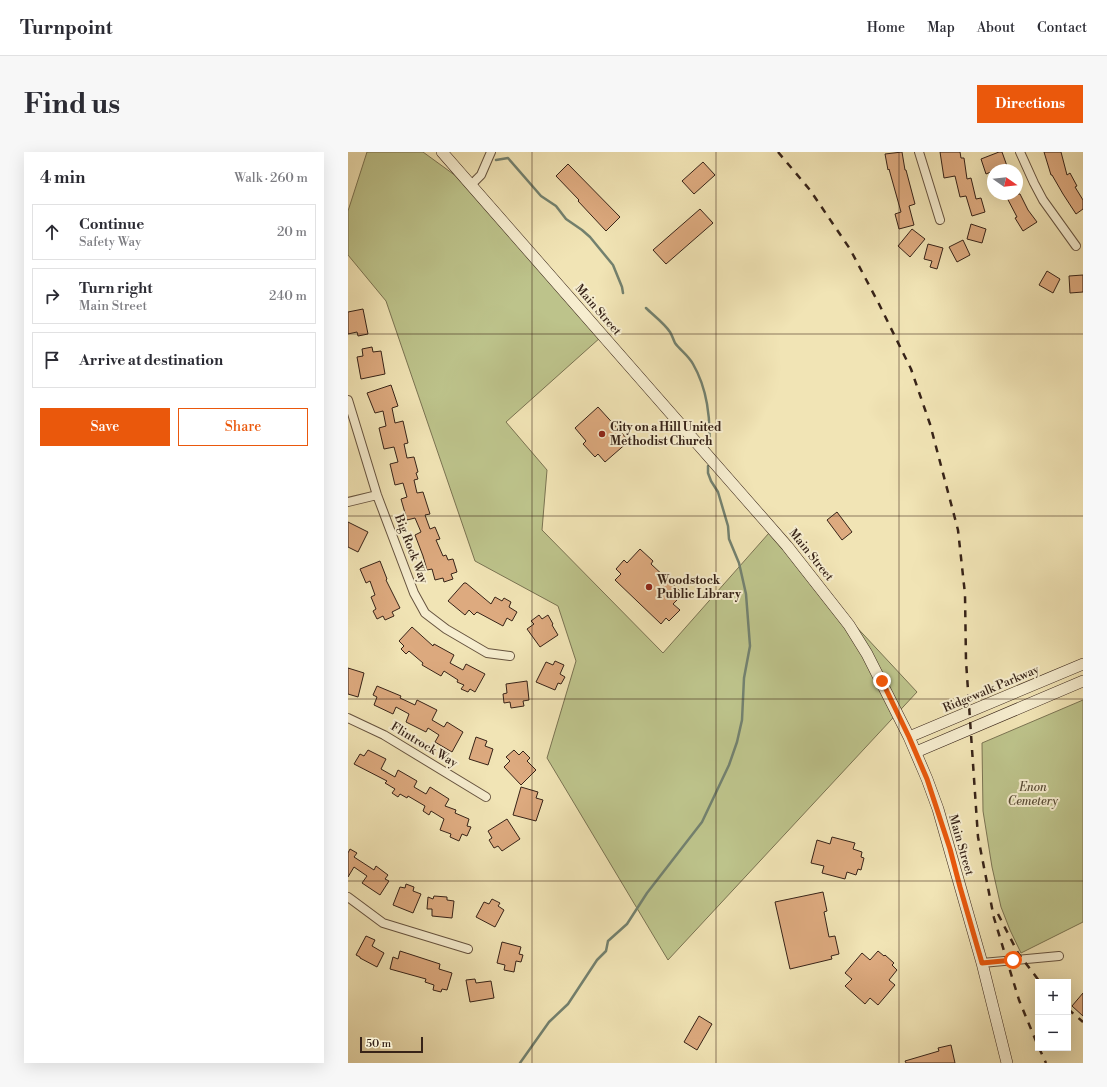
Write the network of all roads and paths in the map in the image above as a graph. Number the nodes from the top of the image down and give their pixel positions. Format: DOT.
graph roads {
  1 [pos="442,152"];
  2 [pos="492,152"];
  3 [pos="919,152"];
  4 [pos="1020,152"];
  5 [pos="472,185"];
  6 [pos="940,220"];
  7 [pos="1076,246"];
  8 [pos="348,400"];
  9 [pos="377,495"];
  10 [pos="348,502"];
  11 [pos="510,656"];
  12 [pos="1083,664"];
  13 [pos="1083,681"];
  14 [pos="348,718"];
  15 [pos="909,737"];
  16 [pos="916,752"];
  17 [pos="486,797"];
  18 [pos="348,897"];
  19 [pos="468,949"];
  20 [pos="1059,956"];
  21 [pos="982,963"];
  22 [pos="1006,1063"];
  1 -- 5 [label="main road, Main Street"];
  2 -- 5 [label="street"];
  3 -- 6 [label="street"];
  4 -- 7 [label="street"];
  5 -- 15 [label="main road, Main Street"];
  8 -- 9 [label="street, Big Rock Way"];
  9 -- 10 [label="street"];
  9 -- 11 [label="street, Big Rock Way"];
  12 -- 15 [label="main road, Ridgewalk Parkway"];
  13 -- 16 [label="main road"];
  14 -- 17 [label="street, Flintrock Way"];
  15 -- 16 [label="main road, Main Street"];
  16 -- 21 [label="main road, Main Street"];
  18 -- 19 [label="street"];
  20 -- 21 [label="street"];
  21 -- 22 [label="main road, Main Street"];
}
